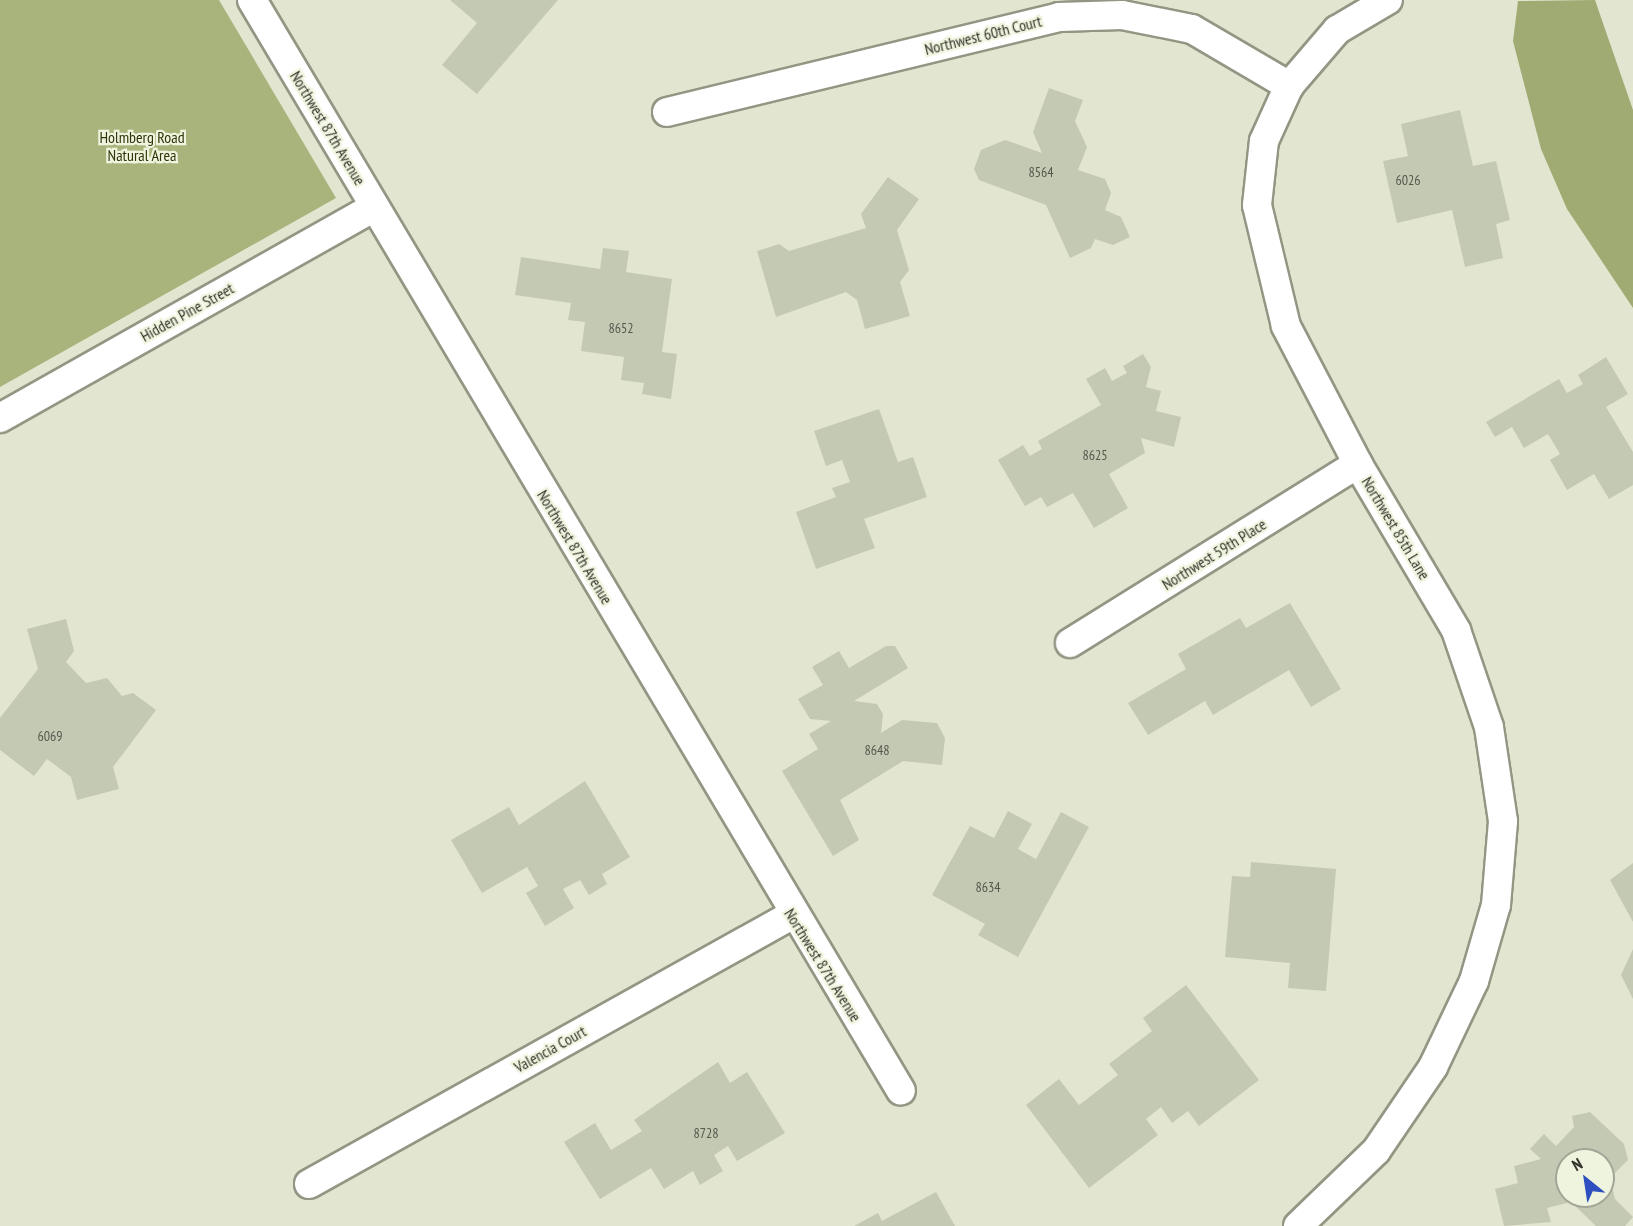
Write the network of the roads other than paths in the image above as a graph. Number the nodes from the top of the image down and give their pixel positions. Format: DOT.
graph roads {
  1 [pos="252,0"];
  2 [pos="1388,0"];
  3 [pos="1289,86"];
  4 [pos="667,112"];
  5 [pos="374,207"];
  6 [pos="0,418"];
  7 [pos="1358,464"];
  8 [pos="1070,643"];
  9 [pos="792,915"];
  10 [pos="902,1091"];
  11 [pos="309,1184"];
  12 [pos="1298,1226"];
  1 -- 5 [label="street, Northwest 87th Avenue"];
  2 -- 3 [label="street, Northwest 85th Lane"];
  3 -- 4 [label="street, Northwest 60th Court"];
  3 -- 7 [label="street, Northwest 85th Lane"];
  5 -- 6 [label="street, Hidden Pine Street"];
  5 -- 9 [label="street, Northwest 87th Avenue"];
  7 -- 8 [label="street, Northwest 59th Place"];
  7 -- 12 [label="street, Northwest 85th Lane"];
  9 -- 10 [label="street, Northwest 87th Avenue"];
  9 -- 11 [label="street, Valencia Court"];
}
